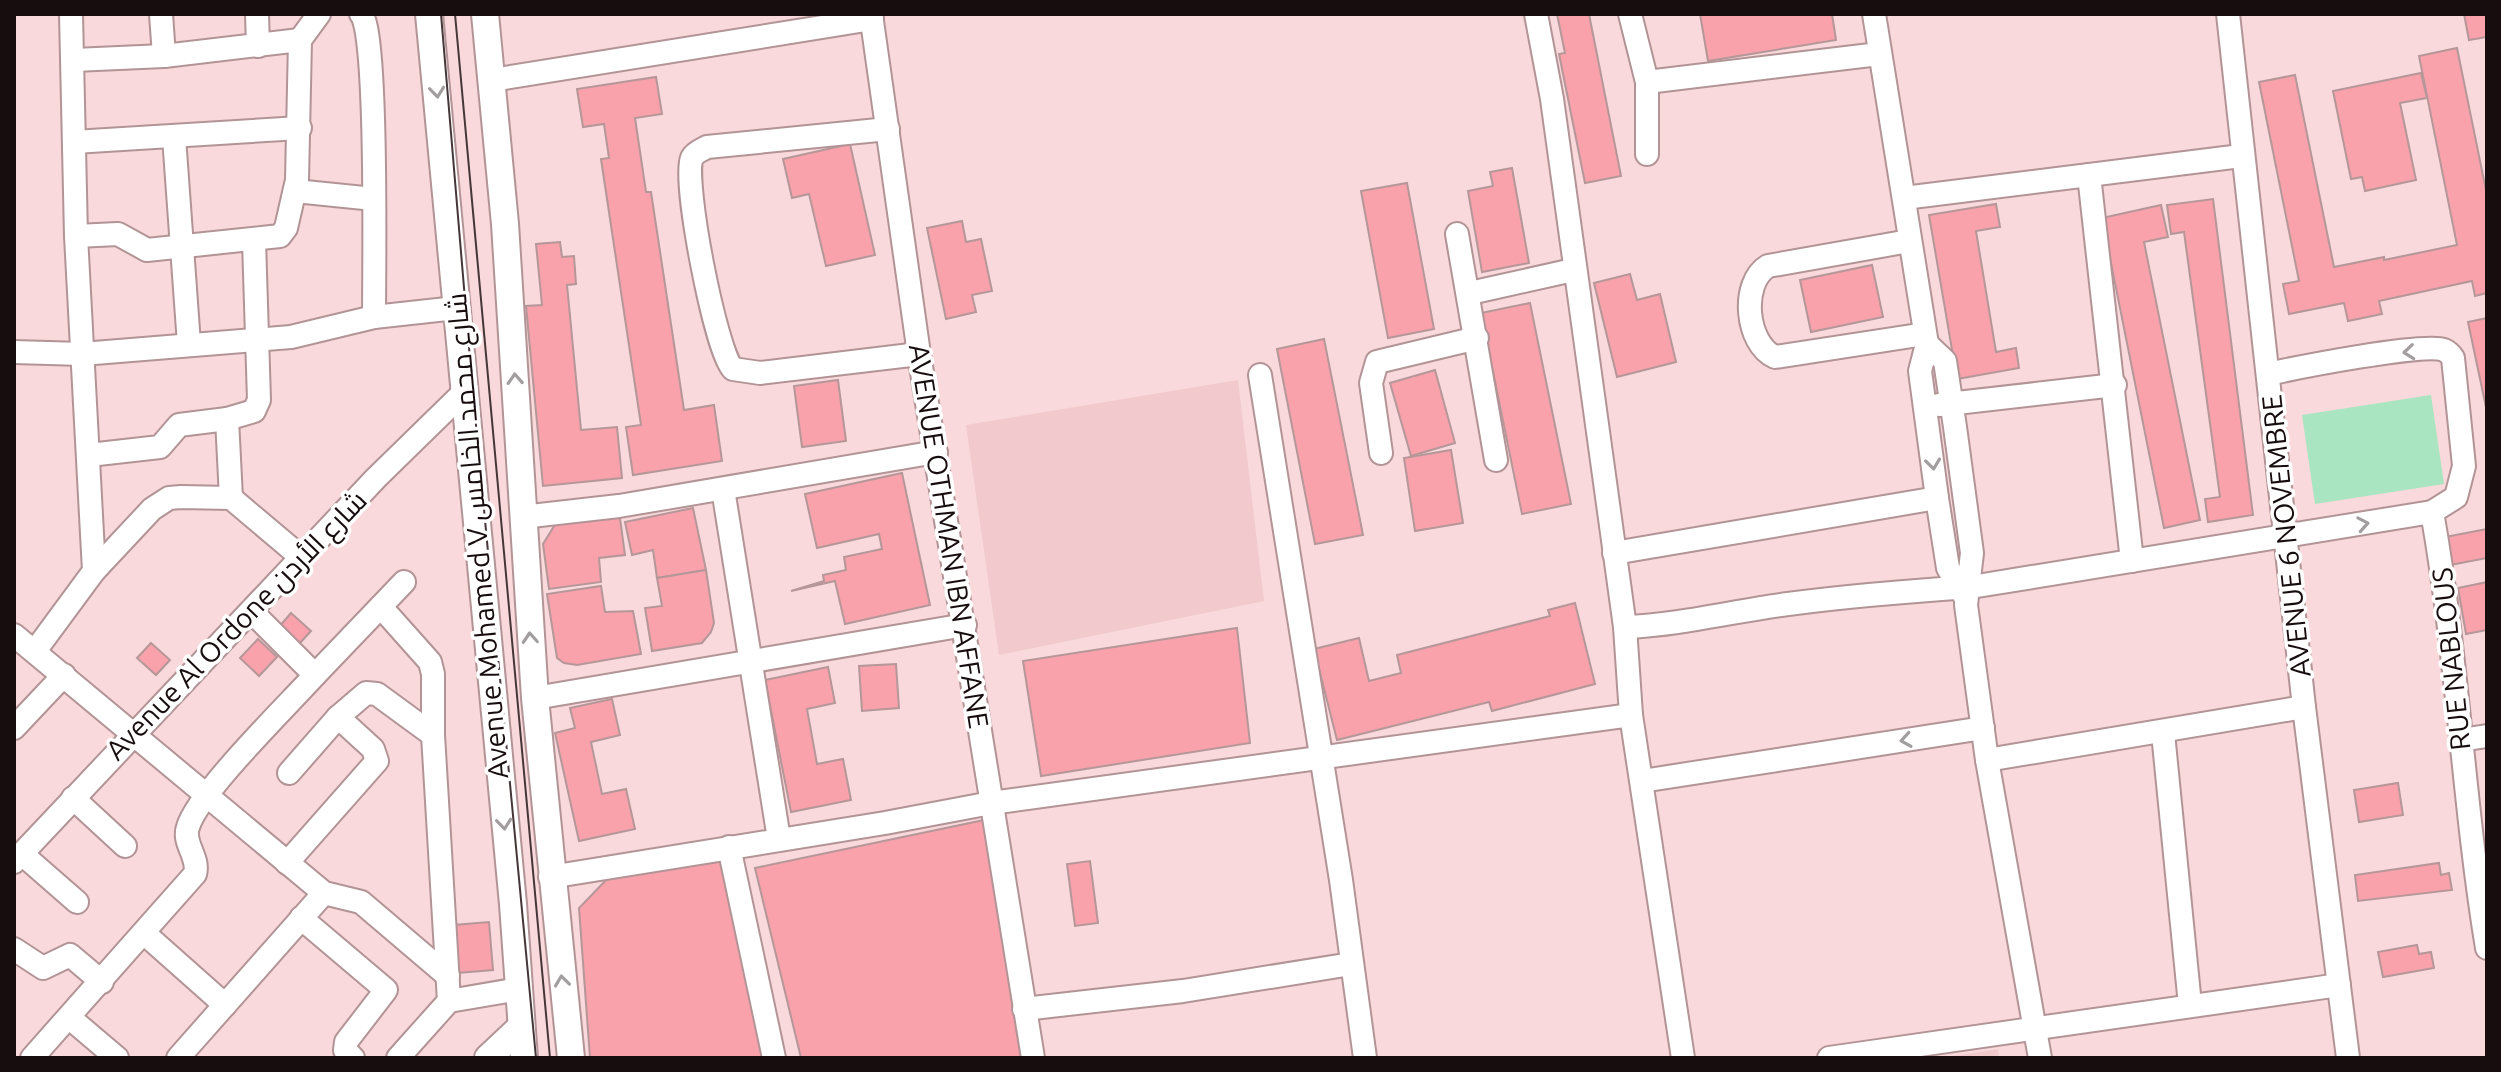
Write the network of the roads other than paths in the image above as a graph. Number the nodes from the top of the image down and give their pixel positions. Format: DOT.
graph roads {
  1 [pos="71,14"];
  2 [pos="161,14"];
  3 [pos="257,14"];
  4 [pos="319,14"];
  5 [pos="361,14"];
  6 [pos="429,14"];
  7 [pos="485,14"];
  8 [pos="1536,14"];
  9 [pos="1630,14"];
  10 [pos="1874,14"];
  11 [pos="2228,14"];
  12 [pos="872,17"];
  13 [pos="300,40"];
  14 [pos="258,46"];
  15 [pos="1879,54"];
  16 [pos="164,56"];
  17 [pos="74,60"];
  18 [pos="492,80"];
  19 [pos="1647,82"];
  20 [pos="300,128"];
  21 [pos="888,129"];
  22 [pos="174,137"];
  23 [pos="74,142"];
  24 [pos="1647,154"];
  25 [pos="2241,156"];
  26 [pos="2089,175"];
  27 [pos="295,191"];
  28 [pos="1904,198"];
  29 [pos="374,199"];
  30 [pos="1457,234"];
  31 [pos="76,236"];
  32 [pos="254,241"];
  33 [pos="1909,241"];
  34 [pos="182,244"];
  35 [pos="1573,270"];
  36 [pos="1470,293"];
  37 [pos="456,308"];
  38 [pos="374,317"];
  39 [pos="1477,338"];
  40 [pos="1926,339"];
  41 [pos="255,340"];
  42 [pos="189,344"];
  43 [pos="14,352"];
  44 [pos="82,354"];
  45 [pos="919,354"];
  46 [pos="2268,374"];
  47 [pos="1260,375"];
  48 [pos="2115,385"];
  49 [pos="463,393"];
  50 [pos="1951,404"];
  51 [pos="1926,406"];
  52 [pos="227,419"];
  53 [pos="936,452"];
  54 [pos="1381,453"];
  55 [pos="89,455"];
  56 [pos="1496,460"];
  57 [pos="723,489"];
  58 [pos="231,498"];
  59 [pos="1937,498"];
  60 [pos="2432,512"];
  61 [pos="522,517"];
  62 [pos="2286,537"];
  63 [pos="1614,553"];
  64 [pos="301,557"];
  65 [pos="2132,561"];
  66 [pos="94,571"];
  67 [pos="404,582"];
  68 [pos="1964,591"];
  69 [pos="381,607"];
  70 [pos="251,611"];
  71 [pos="965,625"];
  72 [pos="1625,627"];
  73 [pos="14,635"];
  74 [pos="35,651"];
  75 [pos="752,664"];
  76 [pos="64,675"];
  77 [pos="315,675"];
  78 [pos="535,698"];
  79 [pos="2304,707"];
  80 [pos="1631,715"];
  81 [pos="338,717"];
  82 [pos="14,728"];
  83 [pos="1983,728"];
  84 [pos="133,733"];
  85 [pos="2163,733"];
  86 [pos="433,735"];
  87 [pos="2487,736"];
  88 [pos="2461,740"];
  89 [pos="1320,755"];
  90 [pos="1987,760"];
  91 [pos="289,773"];
  92 [pos="1642,781"];
  93 [pos="206,797"];
  94 [pos="73,798"];
  95 [pos="991,803"];
  96 [pos="779,839"];
  97 [pos="125,846"];
  98 [pos="729,847"];
  99 [pos="18,858"];
  100 [pos="2481,858"];
  101 [pos="287,863"];
  102 [pos="550,877"];
  103 [pos="324,893"];
  104 [pos="77,902"];
  105 [pos="301,918"];
  106 [pos="145,934"];
  107 [pos="2487,948"];
  108 [pos="14,949"];
  109 [pos="1351,964"];
  110 [pos="448,976"];
  111 [pos="102,982"];
  112 [pos="2339,985"];
  113 [pos="519,989"];
  114 [pos="449,1001"];
  115 [pos="225,1005"];
  116 [pos="2190,1005"];
  117 [pos="1024,1009"];
  118 [pos="70,1018"];
  119 [pos="521,1027"];
  120 [pos="2035,1028"];
  121 [pos="32,1058"];
  122 [pos="117,1058"];
  123 [pos="178,1058"];
  124 [pos="353,1058"];
  125 [pos="398,1058"];
  126 [pos="488,1058"];
  127 [pos="524,1058"];
  128 [pos="571,1058"];
  129 [pos="774,1058"];
  130 [pos="1033,1058"];
  131 [pos="1365,1058"];
  132 [pos="1683,1058"];
  133 [pos="1829,1058"];
  134 [pos="2040,1058"];
  135 [pos="2348,1058"];
  1 -- 17 [label="street"];
  2 -- 16 [label="street"];
  3 -- 14 [label="street"];
  4 -- 13 [label="street"];
  5 -- 29 [label="street"];
  6 -- 37 [label="main road, Avenue Mohamed V شارع محمد الخامس, one-way"];
  7 -- 18 [label="main road, Avenue Mohamed V شارع محمد الخامس"];
  8 -- 35 [label="street"];
  9 -- 19 [label="street"];
  10 -- 15 [label="street"];
  11 -- 25 [label="street, AVENUE 6 NOVEMBRE"];
  12 -- 18 [label="street"];
  12 -- 21 [label="street, AVENUE OTHMAN IBN AFFANE"];
  13 -- 14 [label="street"];
  13 -- 20 [label="street"];
  14 -- 16 [label="street"];
  15 -- 19 [label="street"];
  15 -- 28 [label="street"];
  16 -- 17 [label="street"];
  17 -- 23 [label="street"];
  61 -- 18 [label="main road, Avenue Mohamed V شارع محمد الخامس, one-way"];
  19 -- 24 [label="street"];
  20 -- 22 [label="street"];
  20 -- 27 [label="street"];
  21 -- 45 [label="street, AVENUE OTHMAN IBN AFFANE"];
  21 -- 45 [label="street"];
  22 -- 23 [label="street"];
  22 -- 34 [label="street"];
  23 -- 31 [label="street"];
  25 -- 26 [label="street"];
  25 -- 46 [label="street, AVENUE 6 NOVEMBRE"];
  26 -- 28 [label="street"];
  26 -- 48 [label="street"];
  27 -- 29 [label="street"];
  27 -- 32 [label="street"];
  28 -- 33 [label="street"];
  29 -- 38 [label="street"];
  30 -- 36 [label="street"];
  31 -- 34 [label="street"];
  31 -- 44 [label="street"];
  32 -- 34 [label="street"];
  32 -- 41 [label="street"];
  33 -- 40 [label="street"];
  33 -- 40 [label="street"];
  34 -- 42 [label="street"];
  35 -- 36 [label="street"];
  35 -- 63 [label="street"];
  36 -- 39 [label="street"];
  37 -- 38 [label="street"];
  37 -- 49 [label="main road, Avenue Mohamed V شارع محمد الخامس"];
  38 -- 41 [label="street"];
  39 -- 54 [label="street"];
  39 -- 56 [label="street"];
  40 -- 50 [label="street"];
  40 -- 51 [label="street"];
  41 -- 42 [label="street"];
  41 -- 52 [label="street"];
  42 -- 44 [label="street"];
  43 -- 44 [label="street"];
  44 -- 55 [label="street"];
  45 -- 53 [label="street, AVENUE OTHMAN IBN AFFANE"];
  60 -- 46 [label="street, one-way"];
  46 -- 62 [label="street, AVENUE 6 NOVEMBRE"];
  47 -- 89 [label="street"];
  48 -- 50 [label="street"];
  48 -- 65 [label="street"];
  49 -- 64 [label="street, Avenue Al Ordone شارع الأردن"];
  49 -- 113 [label="main road, Avenue Mohamed V شارع محمد الخامس, one-way"];
  50 -- 51 [label="street"];
  50 -- 68 [label="street"];
  51 -- 59 [label="street, one-way"];
  52 -- 55 [label="street"];
  52 -- 58 [label="street"];
  53 -- 57 [label="street"];
  53 -- 71 [label="street, AVENUE OTHMAN IBN AFFANE"];
  55 -- 66 [label="street"];
  57 -- 61 [label="street"];
  57 -- 75 [label="street"];
  58 -- 64 [label="street"];
  58 -- 66 [label="street"];
  59 -- 63 [label="street"];
  59 -- 68 [label="street"];
  62 -- 60 [label="street, one-way"];
  60 -- 88 [label="street, RUE NABLOUS"];
  78 -- 61 [label="main road, Avenue Mohamed V شارع محمد الخامس, one-way"];
  62 -- 65 [label="street"];
  62 -- 79 [label="street, AVENUE 6 NOVEMBRE"];
  63 -- 72 [label="street"];
  64 -- 70 [label="street, Avenue Al Ordone شارع الأردن"];
  65 -- 68 [label="street"];
  66 -- 74 [label="street"];
  67 -- 69 [label="street"];
  68 -- 72 [label="street"];
  68 -- 83 [label="street"];
  69 -- 77 [label="street"];
  69 -- 86 [label="street"];
  70 -- 77 [label="street"];
  70 -- 84 [label="street, Avenue Al Ordone شارع الأردن"];
  71 -- 75 [label="street"];
  71 -- 95 [label="street, AVENUE OTHMAN IBN AFFANE"];
  72 -- 80 [label="street"];
  73 -- 74 [label="street"];
  74 -- 76 [label="street"];
  75 -- 78 [label="street"];
  75 -- 96 [label="street"];
  76 -- 82 [label="street"];
  76 -- 84 [label="street"];
  77 -- 93 [label="street"];
  78 -- 102 [label="main road, Avenue Mohamed V شارع محمد الخامس"];
  79 -- 85 [label="street"];
  79 -- 112 [label="street, AVENUE 6 NOVEMBRE"];
  80 -- 89 [label="street"];
  80 -- 92 [label="street"];
  81 -- 86 [label="street"];
  81 -- 91 [label="street"];
  81 -- 101 [label="street"];
  83 -- 90 [label="street"];
  83 -- 92 [label="street, one-way"];
  84 -- 93 [label="street"];
  84 -- 94 [label="street, Avenue Al Ordone شارع الأردن"];
  85 -- 90 [label="street"];
  85 -- 116 [label="street"];
  86 -- 110 [label="street"];
  87 -- 88 [label="street"];
  88 -- 100 [label="street, RUE NABLOUS"];
  89 -- 95 [label="street"];
  89 -- 109 [label="street"];
  90 -- 120 [label="street"];
  92 -- 132 [label="street"];
  93 -- 101 [label="street"];
  93 -- 106 [label="street"];
  94 -- 97 [label="street"];
  94 -- 99 [label="street, Avenue Al Ordone شارع الأردن"];
  95 -- 96 [label="street"];
  95 -- 117 [label="street, AVENUE OTHMAN IBN AFFANE"];
  96 -- 98 [label="street"];
  98 -- 102 [label="street"];
  98 -- 129 [label="street"];
  99 -- 104 [label="street"];
  100 -- 107 [label="street, RUE NABLOUS"];
  101 -- 103 [label="street"];
  128 -- 102 [label="main road, Avenue Mohamed V شارع محمد الخامس, one-way"];
  103 -- 105 [label="street"];
  103 -- 110 [label="street"];
  105 -- 115 [label="street"];
  105 -- 124 [label="street"];
  106 -- 111 [label="street"];
  106 -- 115 [label="street"];
  108 -- 111 [label="street"];
  109 -- 117 [label="street"];
  109 -- 131 [label="street"];
  110 -- 114 [label="street"];
  111 -- 118 [label="street"];
  112 -- 116 [label="street"];
  112 -- 135 [label="street, AVENUE 6 NOVEMBRE"];
  113 -- 114 [label="street"];
  113 -- 119 [label="main road, Avenue Mohamed V شارع محمد الخامس"];
  114 -- 125 [label="street"];
  115 -- 123 [label="street"];
  116 -- 120 [label="street"];
  117 -- 130 [label="street, AVENUE OTHMAN IBN AFFANE"];
  118 -- 121 [label="street"];
  118 -- 122 [label="street"];
  119 -- 126 [label="main road"];
  119 -- 127 [label="main road, Avenue Mohamed V شارع محمد الخامس"];
  120 -- 133 [label="street"];
  120 -- 134 [label="street"];
}
